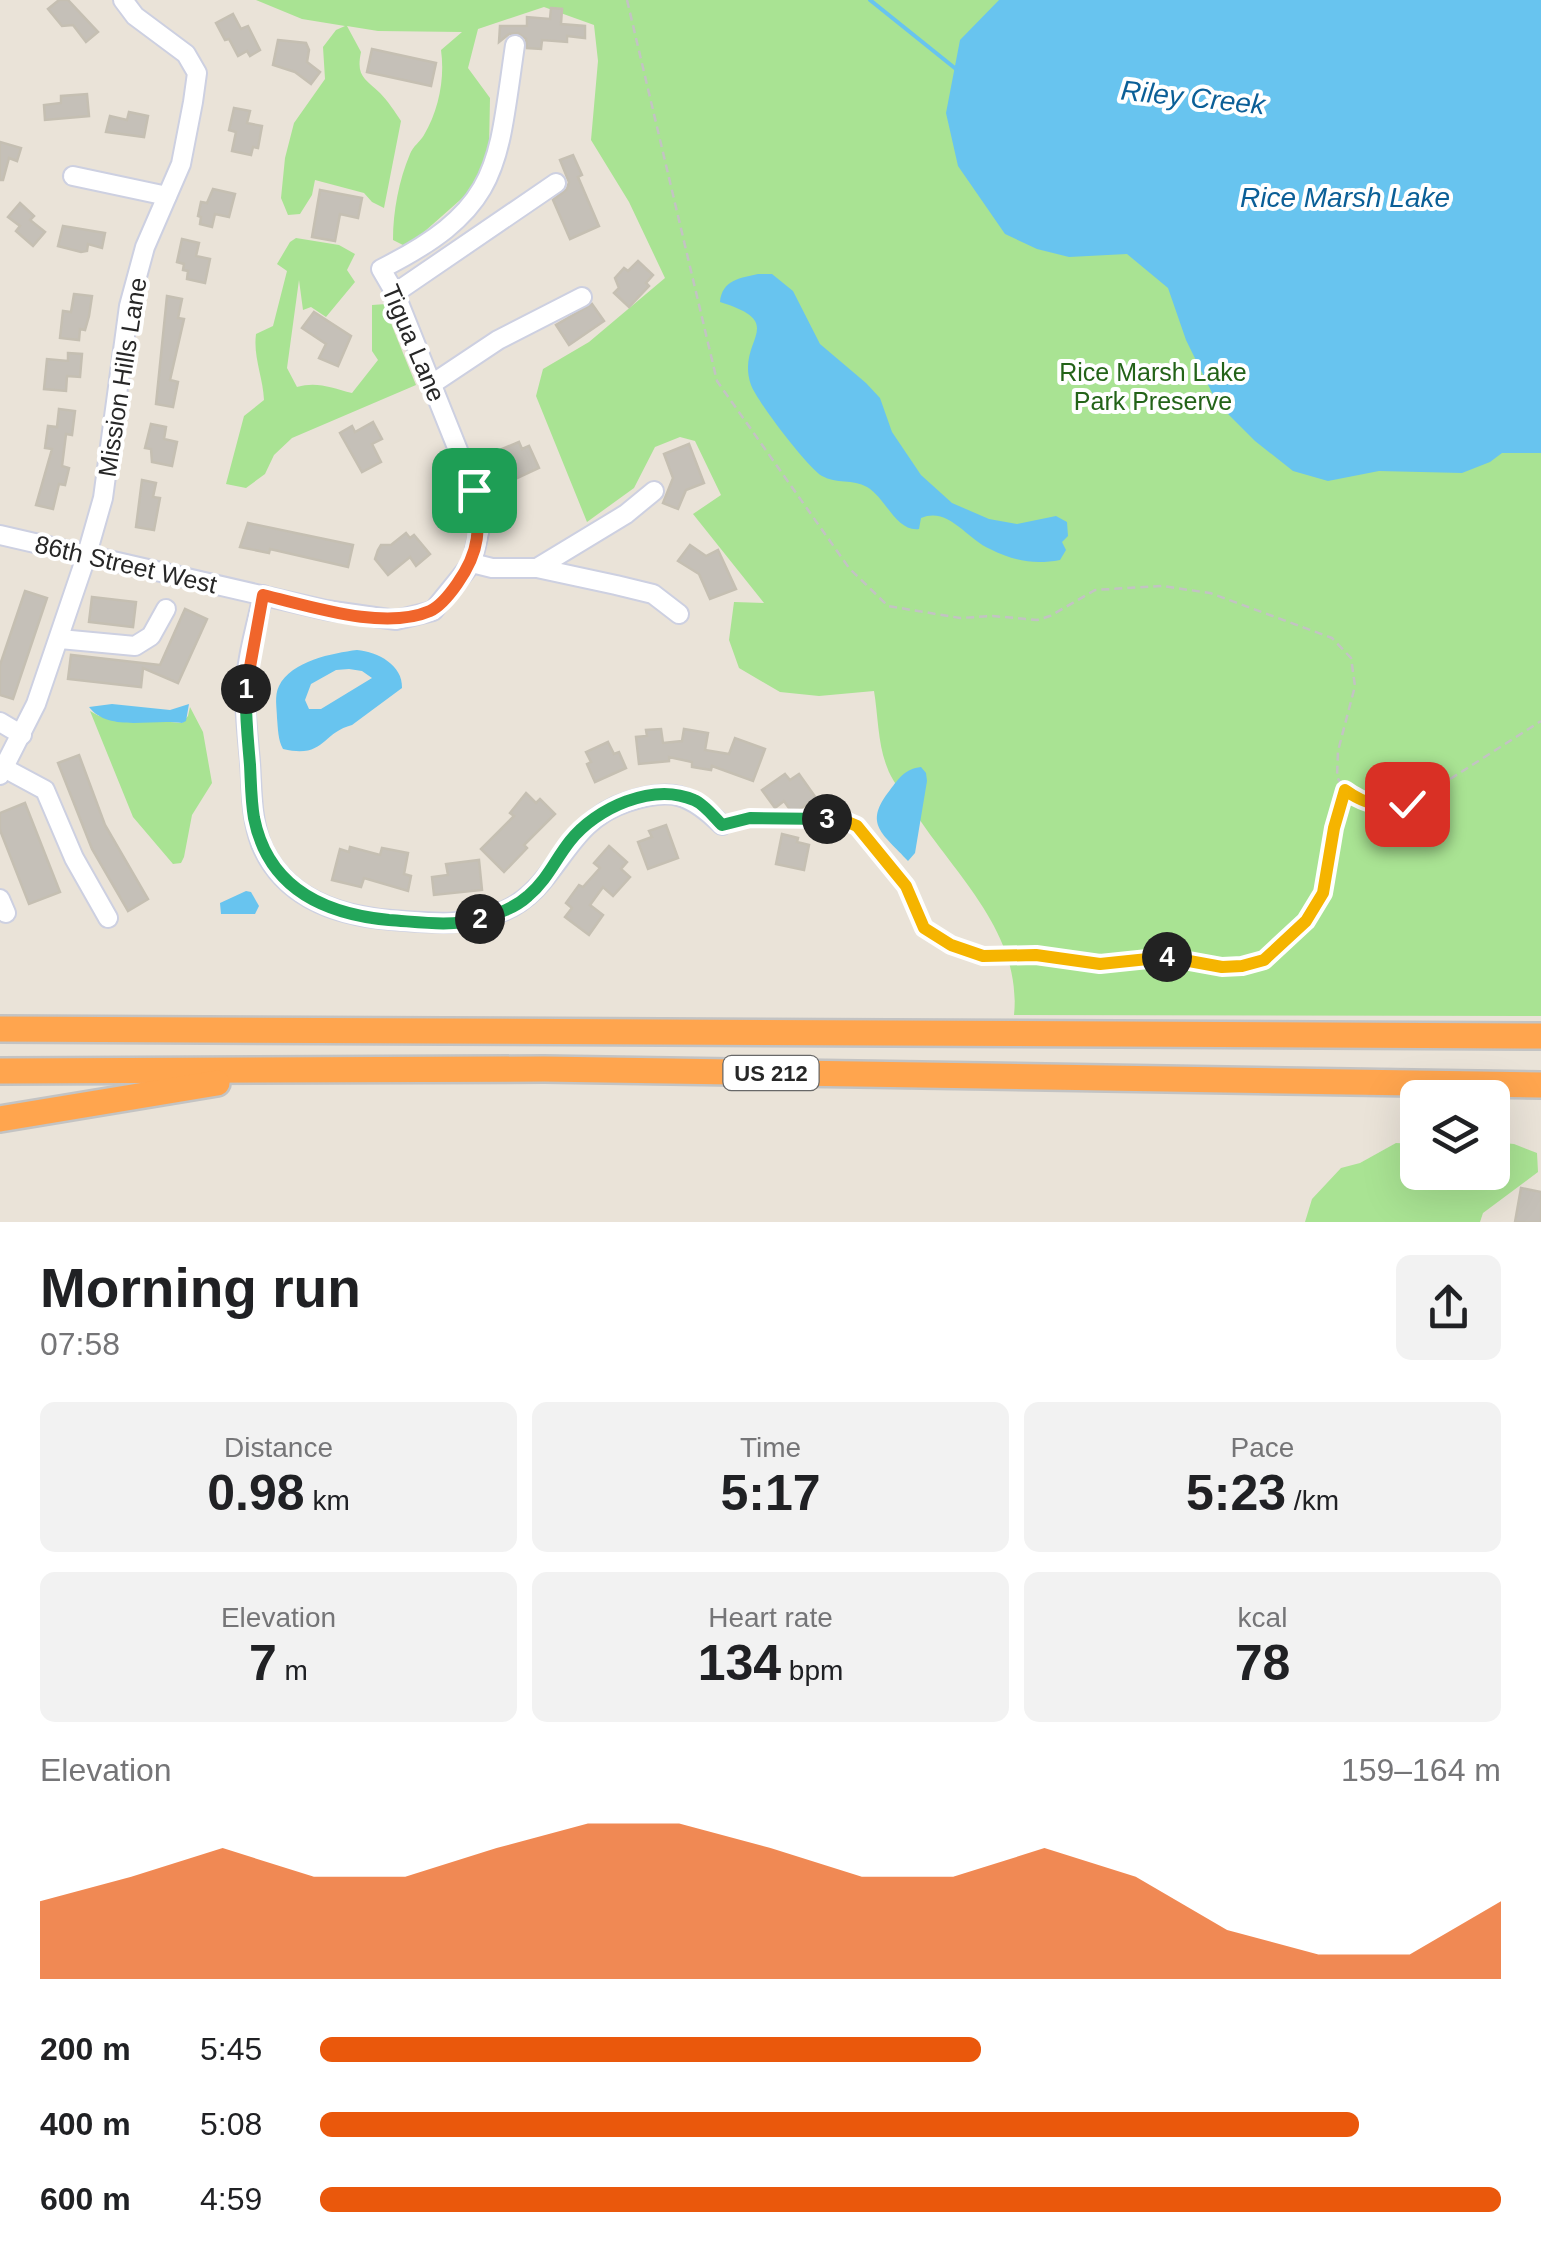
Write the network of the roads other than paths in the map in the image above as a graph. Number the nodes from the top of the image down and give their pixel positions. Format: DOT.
graph roads {
  1 [pos="123,0"];
  2 [pos="515,44"];
  3 [pos="73,176"];
  4 [pos="556,183"];
  5 [pos="167,196"];
  6 [pos="395,293"];
  7 [pos="582,296"];
  8 [pos="432,384"];
  9 [pos="654,492"];
  10 [pos="0,535"];
  11 [pos="86,554"];
  12 [pos="472,563"];
  13 [pos="537,568"];
  14 [pos="263,595"];
  15 [pos="158,612"];
  16 [pos="680,614"];
  17 [pos="60,639"];
  18 [pos="0,722"];
  19 [pos="22,735"];
  20 [pos="2,772"];
  21 [pos="722,825"];
  22 [pos="108,918"];
  23 [pos="0,1011"];
  24 [pos="0,1028"];
  25 [pos="215,1030"];
  26 [pos="1541,1036"];
  27 [pos="0,1071"];
  28 [pos="302,1071"];
  29 [pos="1541,1085"];
  30 [pos="0,1119"];
  1 -- 5 [label="street, Mission Hills Lane"];
  2 -- 6 [label="street, Tigua Lane"];
  3 -- 5 [label="street"];
  4 -- 6 [label="street"];
  5 -- 11 [label="street, Mission Hills Lane"];
  6 -- 8 [label="street, Tigua Lane"];
  7 -- 8 [label="street"];
  8 -- 12 [label="street, Tigua Lane"];
  9 -- 13 [label="street"];
  10 -- 11 [label="street, 86th Street West"];
  11 -- 14 [label="street, 86th Street West"];
  11 -- 17 [label="street, Mission Hills Lane"];
  12 -- 13 [label="street"];
  12 -- 14 [label="street, 86th Street West"];
  13 -- 16 [label="street"];
  14 -- 21 [label="street"];
  15 -- 17 [label="street"];
  17 -- 19 [label="street, Mission Hills Lane"];
  18 -- 19 [label="street"];
  19 -- 20 [label="street, Mission Hills Lane"];
  20 -- 22 [label="street"];
  23 -- 25 [label="highway"];
  24 -- 25 [label="highway, US 212"];
  25 -- 26 [label="highway, US 212"];
  27 -- 28 [label="highway, US 212"];
  28 -- 29 [label="highway, US 212"];
  28 -- 30 [label="highway"];
}
